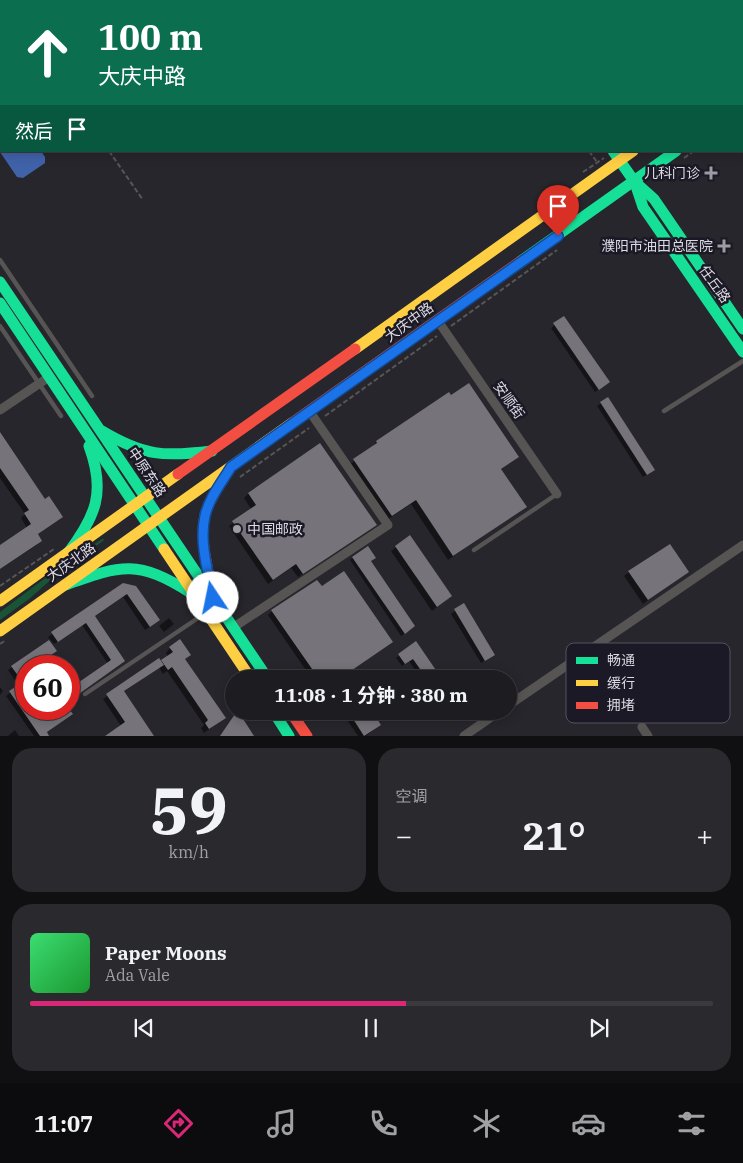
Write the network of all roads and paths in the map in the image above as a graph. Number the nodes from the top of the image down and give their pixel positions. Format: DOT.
graph roads {
  1 [pos="110,152"];
  2 [pos="590,152"];
  3 [pos="630,152"];
  4 [pos="675,152"];
  5 [pos="617,156"];
  6 [pos="597,162"];
  7 [pos="634,181"];
  8 [pos="143,200"];
  9 [pos="564,244"];
  10 [pos="0,260"];
  11 [pos="0,282"];
  12 [pos="0,303"];
  13 [pos="438,321"];
  14 [pos="0,326"];
  15 [pos="743,329"];
  16 [pos="444,331"];
  17 [pos="743,352"];
  18 [pos="743,361"];
  19 [pos="49,376"];
  20 [pos="39,384"];
  21 [pos="92,396"];
  22 [pos="0,410"];
  23 [pos="664,411"];
  24 [pos="310,412"];
  25 [pos="61,416"];
  26 [pos="317,422"];
  27 [pos="81,424"];
  28 [pos="100,429"];
  29 [pos="212,451"];
  30 [pos="231,467"];
  31 [pos="235,481"];
  32 [pos="557,494"];
  33 [pos="146,498"];
  34 [pos="135,506"];
  35 [pos="160,518"];
  36 [pos="148,526"];
  37 [pos="743,545"];
  38 [pos="58,546"];
  39 [pos="474,550"];
  40 [pos="68,553"];
  41 [pos="65,585"];
  42 [pos="0,586"];
  43 [pos="195,596"];
  44 [pos="213,598"];
  45 [pos="0,601"];
  46 [pos="206,613"];
  47 [pos="234,627"];
  48 [pos="0,630"];
  49 [pos="600,643"];
  50 [pos="566,666"];
  51 [pos="245,670"];
  52 [pos="262,670"];
  53 [pos="85,694"];
  54 [pos="517,700"];
  55 [pos="278,720"];
  56 [pos="296,720"];
  57 [pos="487,720"];
  58 [pos="642,727"];
  59 [pos="287,735"];
  60 [pos="306,736"];
  61 [pos="464,736"];
  62 [pos="648,736"];
  1 -- 8 [label="path"];
  2 -- 6 [label="path"];
  3 -- 5 [label="main road, 大庆中路"];
  4 -- 7 [label="main road, 大庆中路"];
  5 -- 7 [label="main road, 任丘路"];
  5 -- 29 [label="main road, 大庆中路"];
  7 -- 13 [label="main road, 大庆中路"];
  7 -- 15 [label="main road, 任丘路"];
  7 -- 17 [label="main road, 任丘路"];
  9 -- 16 [label="path"];
  10 -- 21 [label="lane"];
  11 -- 28 [label="main road, 中原东路"];
  12 -- 19 [label="main road, 中原东路"];
  13 -- 16 [label="street, 安顺街"];
  13 -- 24 [label="main road, 大庆中路"];
  14 -- 20 [label="lane"];
  16 -- 26 [label="path"];
  16 -- 32 [label="street, 安顺街"];
  18 -- 23 [label="lane"];
  19 -- 20 [label="street"];
  19 -- 27 [label="main road, 中原东路"];
  20 -- 22 [label="street"];
  20 -- 25 [label="lane"];
  24 -- 26 [label="street"];
  24 -- 30 [label="main road, 大庆中路"];
  26 -- 31 [label="path"];
  26 -- 47 [label="street"];
  27 -- 34 [label="main road, 中原东路"];
  27 -- 40 [label="main road"];
  28 -- 29 [label="main road"];
  28 -- 33 [label="main road, 中原东路"];
  29 -- 33 [label="main road, 大庆中路"];
  30 -- 35 [label="main road, 大庆中路"];
  30 -- 44 [label="main road"];
  32 -- 39 [label="lane"];
  33 -- 34 [label="main road, 大庆北路"];
  33 -- 35 [label="main road, 中原东路"];
  34 -- 36 [label="main road, 中原东路"];
  34 -- 40 [label="main road, 大庆北路"];
  35 -- 36 [label="main road, 大庆北路"];
  35 -- 44 [label="main road, 中原东路"];
  36 -- 41 [label="main road, 大庆北路"];
  36 -- 43 [label="main road, 中原东路"];
  37 -- 49 [label="street"];
  38 -- 42 [label="path"];
  40 -- 45 [label="main road, 大庆北路"];
  41 -- 43 [label="main road"];
  41 -- 48 [label="main road, 大庆北路"];
  43 -- 46 [label="main road, 中原东路"];
  44 -- 47 [label="main road, 中原东路"];
  46 -- 51 [label="main road, 中原东路"];
  46 -- 53 [label="lane"];
  47 -- 52 [label="main road, 中原东路"];
  50 -- 54 [label="street"];
  55 -- 59 [label="main road"];
  56 -- 60 [label="main road"];
  57 -- 61 [label="street"];
  58 -- 62 [label="street"];
}
